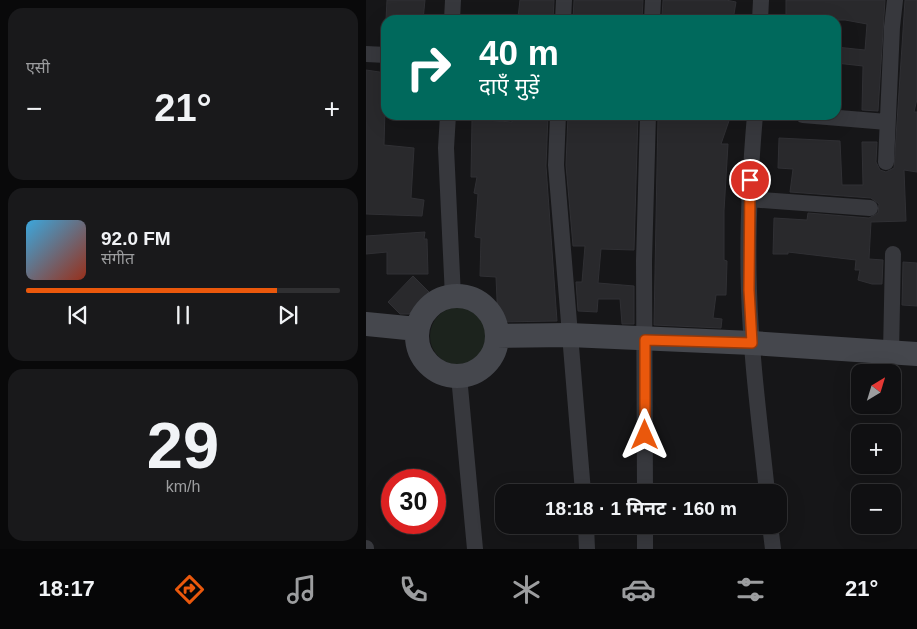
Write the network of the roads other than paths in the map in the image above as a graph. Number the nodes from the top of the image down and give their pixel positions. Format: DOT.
graph roads {
  1 [pos="453,0"];
  2 [pos="564,0"];
  3 [pos="653,0"];
  4 [pos="761,0"];
  5 [pos="895,0"];
  6 [pos="452,15"];
  7 [pos="563,15"];
  8 [pos="652,15"];
  9 [pos="760,15"];
  10 [pos="366,54"];
  11 [pos="381,55"];
  12 [pos="841,118"];
  13 [pos="448,120"];
  14 [pos="558,120"];
  15 [pos="648,120"];
  16 [pos="754,120"];
  17 [pos="887,122"];
  18 [pos="886,162"];
  19 [pos="749,199"];
  20 [pos="870,208"];
  21 [pos="893,254"];
  22 [pos="453,297"];
  23 [pos="366,324"];
  24 [pos="417,329"];
  25 [pos="569,335"];
  26 [pos="496,336"];
  27 [pos="645,340"];
  28 [pos="752,343"];
  29 [pos="891,353"];
  30 [pos="917,354"];
  31 [pos="460,376"];
  32 [pos="582,484"];
  33 [pos="645,484"];
  34 [pos="766,484"];
  35 [pos="586,534"];
  36 [pos="645,534"];
  37 [pos="771,534"];
  38 [pos="475,549"];
  39 [pos="586,549"];
  40 [pos="645,549"];
  41 [pos="773,549"];
  1 -- 6 [label="street"];
  2 -- 7 [label="street"];
  3 -- 8 [label="street"];
  4 -- 9 [label="street"];
  5 -- 17 [label="street"];
  10 -- 11 [label="street"];
  12 -- 17 [label="street"];
  13 -- 22 [label="street"];
  14 -- 25 [label="street"];
  15 -- 27 [label="street"];
  16 -- 19 [label="street"];
  17 -- 18 [label="street"];
  19 -- 20 [label="street"];
  19 -- 28 [label="street"];
  21 -- 29 [label="street"];
  22 -- 24 [label="street"];
  22 -- 26 [label="street"];
  23 -- 24 [label="street"];
  24 -- 31 [label="street"];
  25 -- 26 [label="street"];
  25 -- 27 [label="street"];
  25 -- 32 [label="street"];
  26 -- 31 [label="street"];
  27 -- 28 [label="street"];
  27 -- 33 [label="street"];
  28 -- 29 [label="street"];
  28 -- 34 [label="street"];
  29 -- 30 [label="street"];
  31 -- 38 [label="street"];
  35 -- 39 [label="street"];
  36 -- 40 [label="street"];
  37 -- 41 [label="street"];
}
